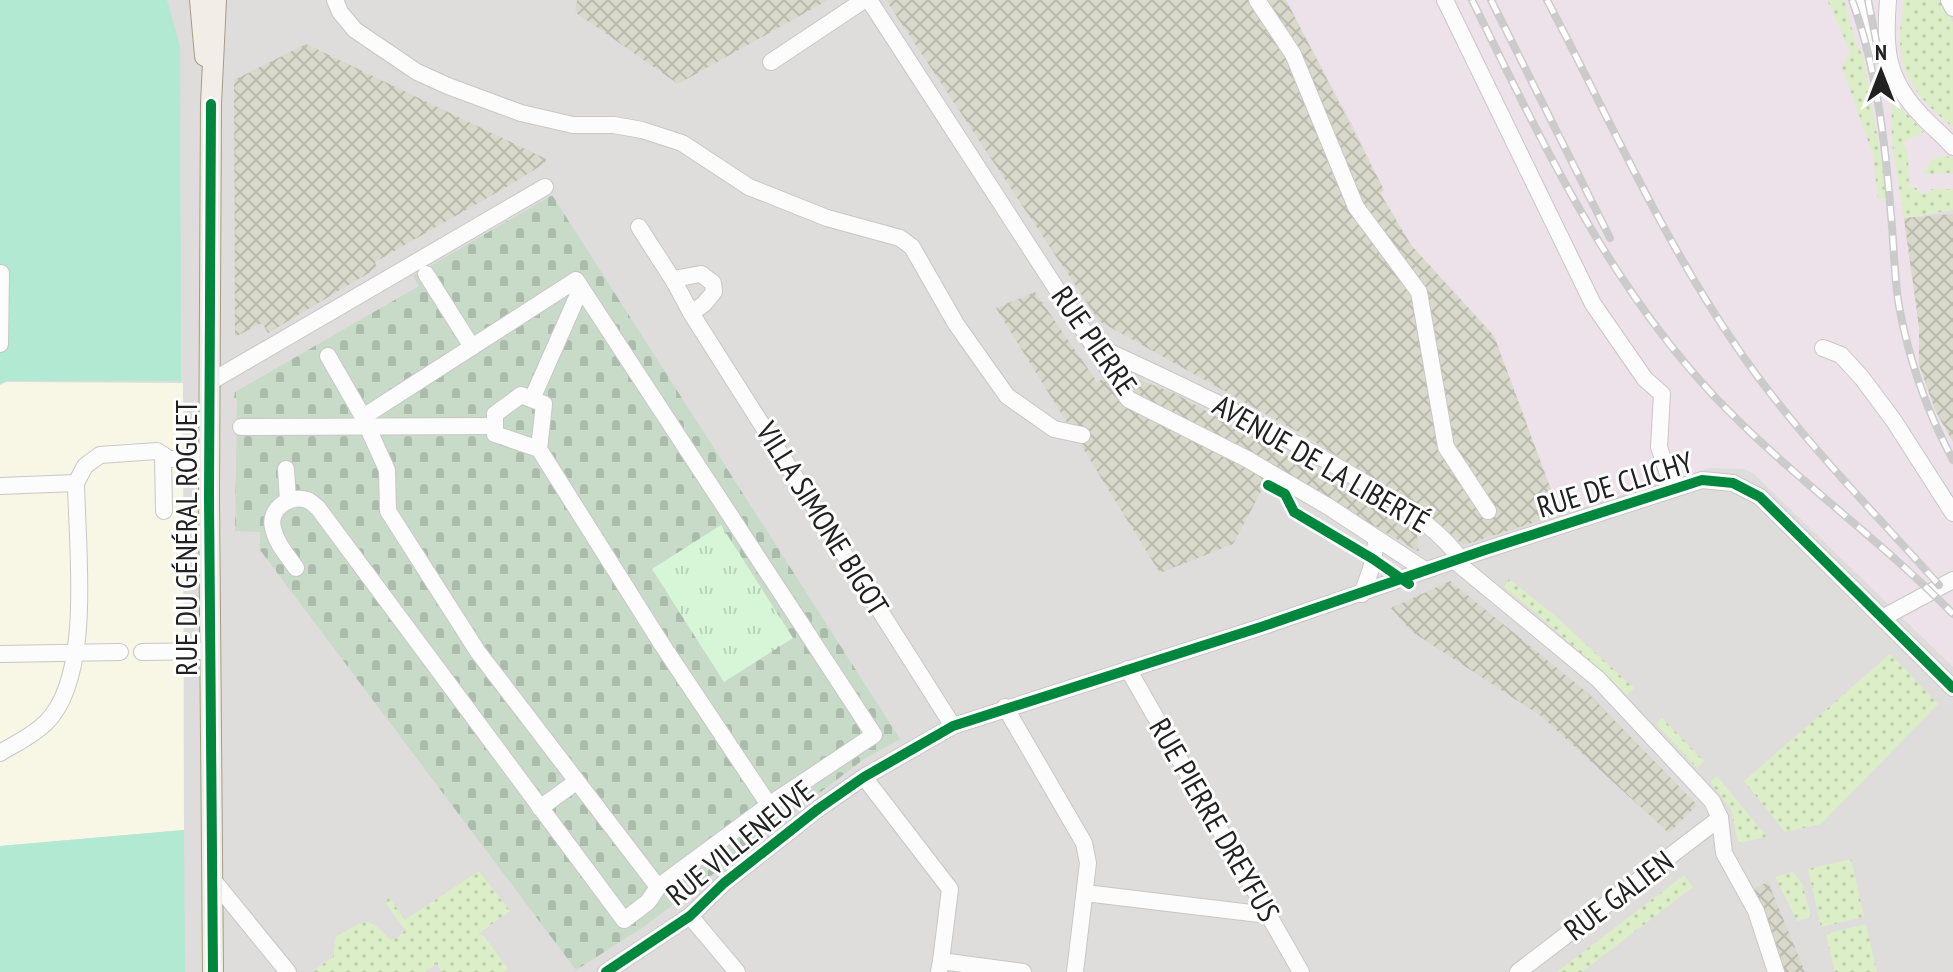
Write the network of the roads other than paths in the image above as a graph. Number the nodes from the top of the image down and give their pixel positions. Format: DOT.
graph roads {
  1 [pos="216,0"];
  2 [pos="335,0"];
  3 [pos="867,0"];
  4 [pos="1257,0"];
  5 [pos="1445,0"];
  6 [pos="1858,0"];
  7 [pos="1888,0"];
  8 [pos="1949,0"];
  9 [pos="197,6"];
  10 [pos="1953,8"];
  11 [pos="771,62"];
  12 [pos="1889,63"];
  13 [pos="211,104"];
  14 [pos="1951,143"];
  15 [pos="545,187"];
  16 [pos="639,227"];
  17 [pos="1,273"];
  18 [pos="426,274"];
  19 [pos="675,283"];
  20 [pos="581,288"];
  21 [pos="691,313"];
  22 [pos="0,344"];
  23 [pos="1096,346"];
  24 [pos="472,347"];
  25 [pos="1823,348"];
  26 [pos="328,356"];
  27 [pos="210,382"];
  28 [pos="532,399"];
  29 [pos="366,422"];
  30 [pos="495,426"];
  31 [pos="210,427"];
  32 [pos="1082,435"];
  33 [pos="539,449"];
  34 [pos="163,455"];
  35 [pos="210,459"];
  36 [pos="286,469"];
  37 [pos="76,483"];
  38 [pos="0,486"];
  39 [pos="1673,489"];
  40 [pos="288,501"];
  41 [pos="164,511"];
  42 [pos="1488,511"];
  43 [pos="1953,513"];
  44 [pos="1377,539"];
  45 [pos="1455,561"];
  46 [pos="296,568"];
  47 [pos="1425,570"];
  48 [pos="1953,580"];
  49 [pos="1362,594"];
  50 [pos="1884,617"];
  51 [pos="212,651"];
  52 [pos="76,652"];
  53 [pos="120,652"];
  54 [pos="142,652"];
  55 [pos="0,654"];
  56 [pos="1128,669"];
  57 [pos="1953,688"];
  58 [pos="1005,707"];
  59 [pos="953,726"];
  60 [pos="0,753"];
  61 [pos="864,777"];
  62 [pos="576,782"];
  63 [pos="769,805"];
  64 [pos="540,808"];
  65 [pos="1720,818"];
  66 [pos="213,880"];
  67 [pos="658,887"];
  68 [pos="1085,893"];
  69 [pos="1268,915"];
  70 [pos="690,916"];
  71 [pos="940,966"];
  72 [pos="213,972"];
  73 [pos="288,972"];
  74 [pos="606,972"];
  75 [pos="737,972"];
  76 [pos="1023,972"];
  77 [pos="1075,972"];
  78 [pos="1301,972"];
  79 [pos="1518,972"];
  80 [pos="1776,972"];
  1 -- 13 [label="main road, RUE DU GÉNÉRAL ROGUET"];
  2 -- 32 [label="street"];
  3 -- 11 [label="street"];
  3 -- 23 [label="street, RUE PIERRE"];
  4 -- 42 [label="street"];
  5 -- 39 [label="street"];
  6 -- 12 [label="street"];
  7 -- 12 [label="street"];
  8 -- 10 [label="street"];
  9 -- 13 [label="main road, RUE DU GÉNÉRAL ROGUET"];
  12 -- 14 [label="street"];
  13 -- 27 [label="main road, RUE DU GÉNÉRAL ROGUET"];
  15 -- 27 [label="street"];
  16 -- 19 [label="street, VILLA SIMONE BIGOT"];
  17 -- 22 [label="street"];
  18 -- 24 [label="street"];
  19 -- 21 [label="street, VILLA SIMONE BIGOT"];
  19 -- 21 [label="street"];
  20 -- 24 [label="street"];
  20 -- 28 [label="street"];
  20 -- 63 [label="street"];
  21 -- 59 [label="street, VILLA SIMONE BIGOT"];
  23 -- 44 [label="street, RUE PIERRE"];
  23 -- 45 [label="street, AVENUE DE LA LIBERTÉ"];
  24 -- 29 [label="street"];
  25 -- 43 [label="street"];
  26 -- 29 [label="street"];
  27 -- 31 [label="main road, RUE DU GÉNÉRAL ROGUET"];
  28 -- 30 [label="street"];
  28 -- 33 [label="street"];
  29 -- 30 [label="street"];
  29 -- 31 [label="street"];
  29 -- 62 [label="street"];
  30 -- 33 [label="street"];
  31 -- 35 [label="main road, RUE DU GÉNÉRAL ROGUET"];
  33 -- 63 [label="street"];
  34 -- 35 [label="street"];
  34 -- 37 [label="street"];
  34 -- 41 [label="street"];
  35 -- 51 [label="main road, RUE DU GÉNÉRAL ROGUET"];
  36 -- 40 [label="street"];
  37 -- 38 [label="street"];
  37 -- 52 [label="street"];
  39 -- 45 [label="street, RUE DE CLICHY"];
  39 -- 50 [label="street, RUE DE CLICHY"];
  40 -- 46 [label="street"];
  40 -- 64 [label="street"];
  44 -- 47 [label="street, RUE PIERRE"];
  44 -- 49 [label="street"];
  45 -- 47 [label="street, RUE DE CLICHY"];
  45 -- 65 [label="street, AVENUE DE LA LIBERTÉ"];
  47 -- 49 [label="street, RUE DE CLICHY"];
  48 -- 50 [label="street"];
  49 -- 56 [label="street, RUE DE CLICHY"];
  50 -- 57 [label="street, RUE DE CLICHY"];
  51 -- 54 [label="street"];
  51 -- 66 [label="main road, RUE DU GÉNÉRAL ROGUET"];
  52 -- 53 [label="street"];
  52 -- 55 [label="street"];
  52 -- 60 [label="street"];
  56 -- 58 [label="street, RUE VILLENEUVE"];
  56 -- 69 [label="street, RUE PIERRE DREYFUS"];
  58 -- 59 [label="street, RUE VILLENEUVE"];
  58 -- 68 [label="street"];
  59 -- 61 [label="street, RUE VILLENEUVE"];
  61 -- 70 [label="street, RUE VILLENEUVE"];
  61 -- 71 [label="street"];
  62 -- 64 [label="street"];
  62 -- 67 [label="street"];
  63 -- 67 [label="street"];
  64 -- 67 [label="street"];
  65 -- 79 [label="street, RUE GALIEN"];
  65 -- 80 [label="street"];
  66 -- 72 [label="main road, RUE DU GÉNÉRAL ROGUET"];
  66 -- 73 [label="street"];
  68 -- 69 [label="street"];
  68 -- 77 [label="street"];
  69 -- 78 [label="street, RUE PIERRE DREYFUS"];
  70 -- 74 [label="street, RUE VILLENEUVE"];
  70 -- 75 [label="street"];
  71 -- 76 [label="street"];
}
